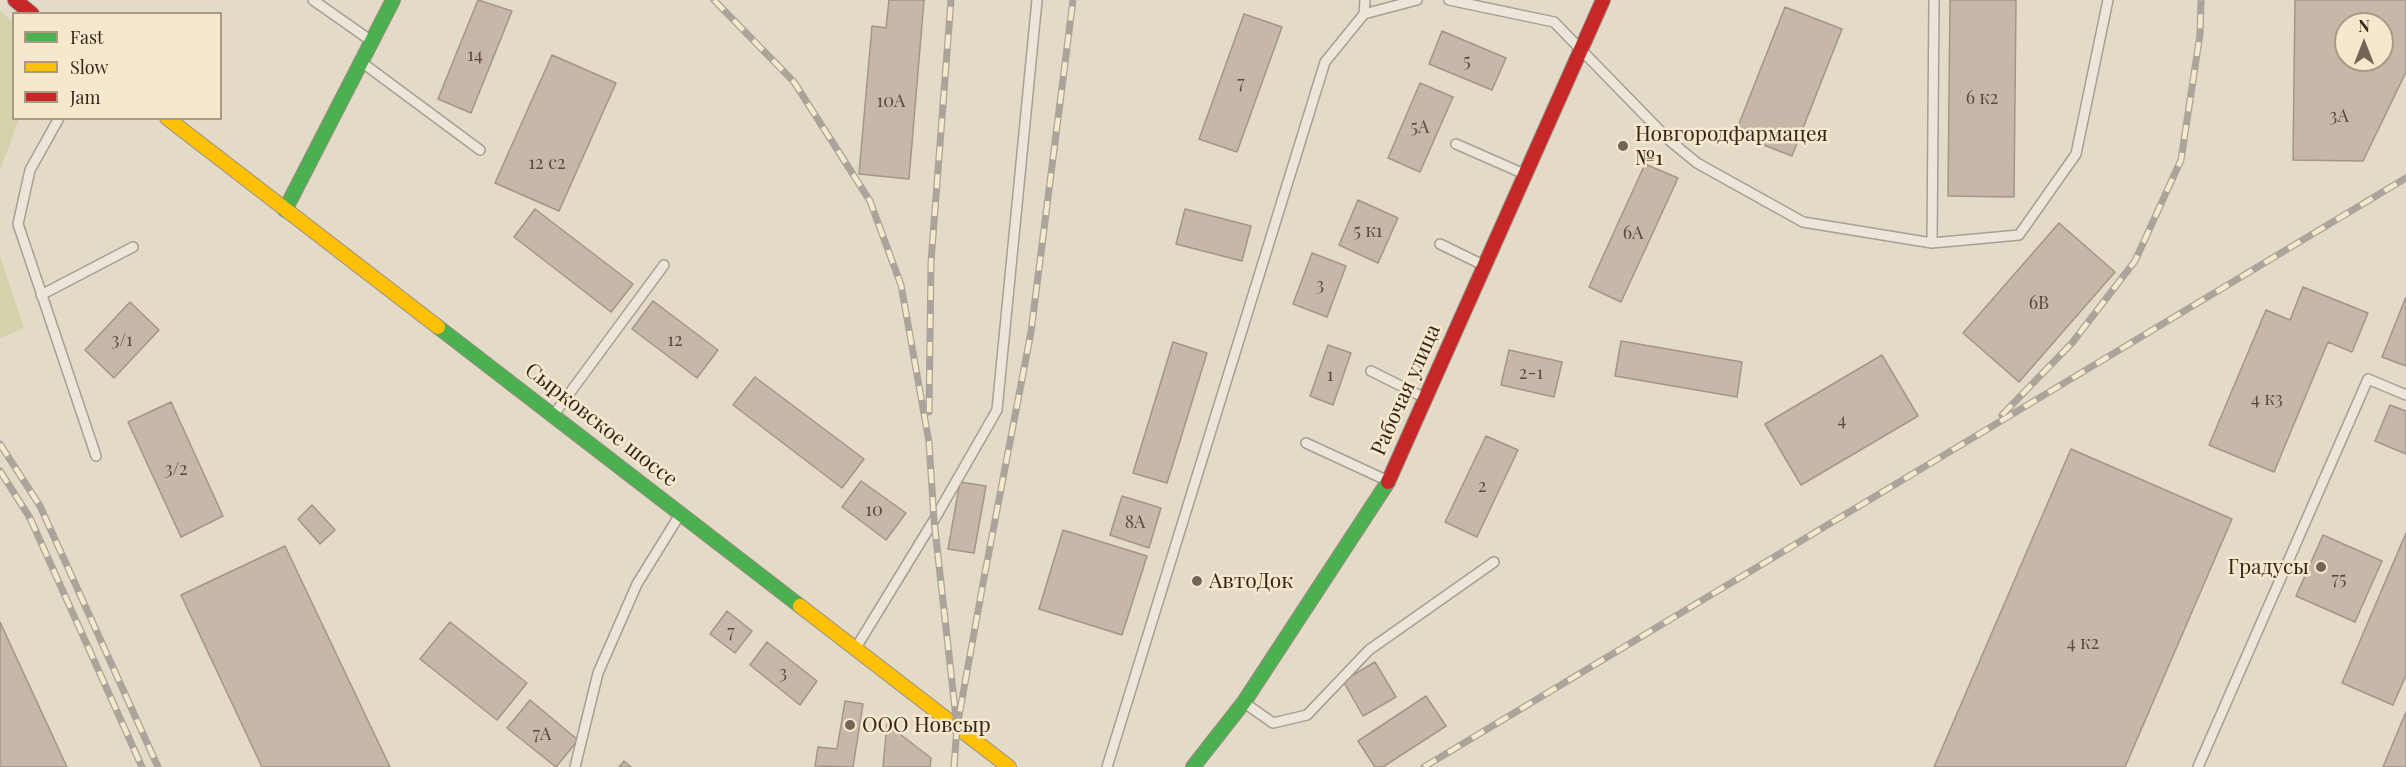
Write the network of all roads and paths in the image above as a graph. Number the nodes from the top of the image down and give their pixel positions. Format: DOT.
graph roads {
  1 [pos="15,0"];
  2 [pos="313,0"];
  3 [pos="393,0"];
  4 [pos="1037,0"];
  5 [pos="1365,0"];
  6 [pos="1417,0"];
  7 [pos="1449,0"];
  8 [pos="1603,0"];
  9 [pos="1934,0"];
  10 [pos="2108,0"];
  11 [pos="30,12"];
  12 [pos="1364,14"];
  13 [pos="372,42"];
  14 [pos="1581,51"];
  15 [pos="361,62"];
  16 [pos="59,120"];
  17 [pos="170,120"];
  18 [pos="1456,144"];
  19 [pos="480,150"];
  20 [pos="1526,175"];
  21 [pos="285,210"];
  22 [pos="1932,243"];
  23 [pos="1440,244"];
  24 [pos="134,247"];
  25 [pos="664,265"];
  26 [pos="1485,266"];
  27 [pos="41,295"];
  28 [pos="1371,371"];
  29 [pos="2406,395"];
  30 [pos="1425,399"];
  31 [pos="553,415"];
  32 [pos="1306,443"];
  33 [pos="96,456"];
  34 [pos="1388,481"];
  35 [pos="681,513"];
  36 [pos="1494,562"];
  37 [pos="855,648"];
  38 [pos="1244,702"];
  39 [pos="575,767"];
  40 [pos="1009,767"];
  41 [pos="1107,767"];
  42 [pos="1193,767"];
  43 [pos="2198,767"];
  1 -- 11 [label="main road"];
  2 -- 13 [label="lane"];
  3 -- 13 [label="main road"];
  4 -- 37 [label="lane"];
  5 -- 12 [label="lane"];
  6 -- 12 [label="lane"];
  7 -- 14 [label="lane"];
  8 -- 14 [label="main road, Рабочая улица"];
  9 -- 22 [label="lane"];
  10 -- 22 [label="lane"];
  12 -- 41 [label="lane"];
  13 -- 15 [label="main road"];
  14 -- 20 [label="main road, Рабочая улица"];
  14 -- 22 [label="lane"];
  15 -- 19 [label="lane"];
  15 -- 21 [label="main road"];
  16 -- 27 [label="lane"];
  17 -- 21 [label="main road, Сырковское шоссе"];
  18 -- 20 [label="lane"];
  20 -- 26 [label="main road, Рабочая улица"];
  21 -- 31 [label="main road, Сырковское шоссе"];
  23 -- 26 [label="lane"];
  24 -- 27 [label="lane"];
  25 -- 31 [label="lane"];
  26 -- 30 [label="main road, Рабочая улица"];
  27 -- 33 [label="lane"];
  28 -- 30 [label="lane"];
  29 -- 43 [label="lane"];
  30 -- 34 [label="main road, Рабочая улица"];
  31 -- 35 [label="main road, Сырковское шоссе"];
  32 -- 34 [label="lane"];
  34 -- 38 [label="main road, Рабочая улица"];
  35 -- 37 [label="main road, Сырковское шоссе"];
  35 -- 39 [label="lane"];
  36 -- 38 [label="lane"];
  37 -- 40 [label="main road, Сырковское шоссе"];
  38 -- 42 [label="main road, Рабочая улица"];
}
